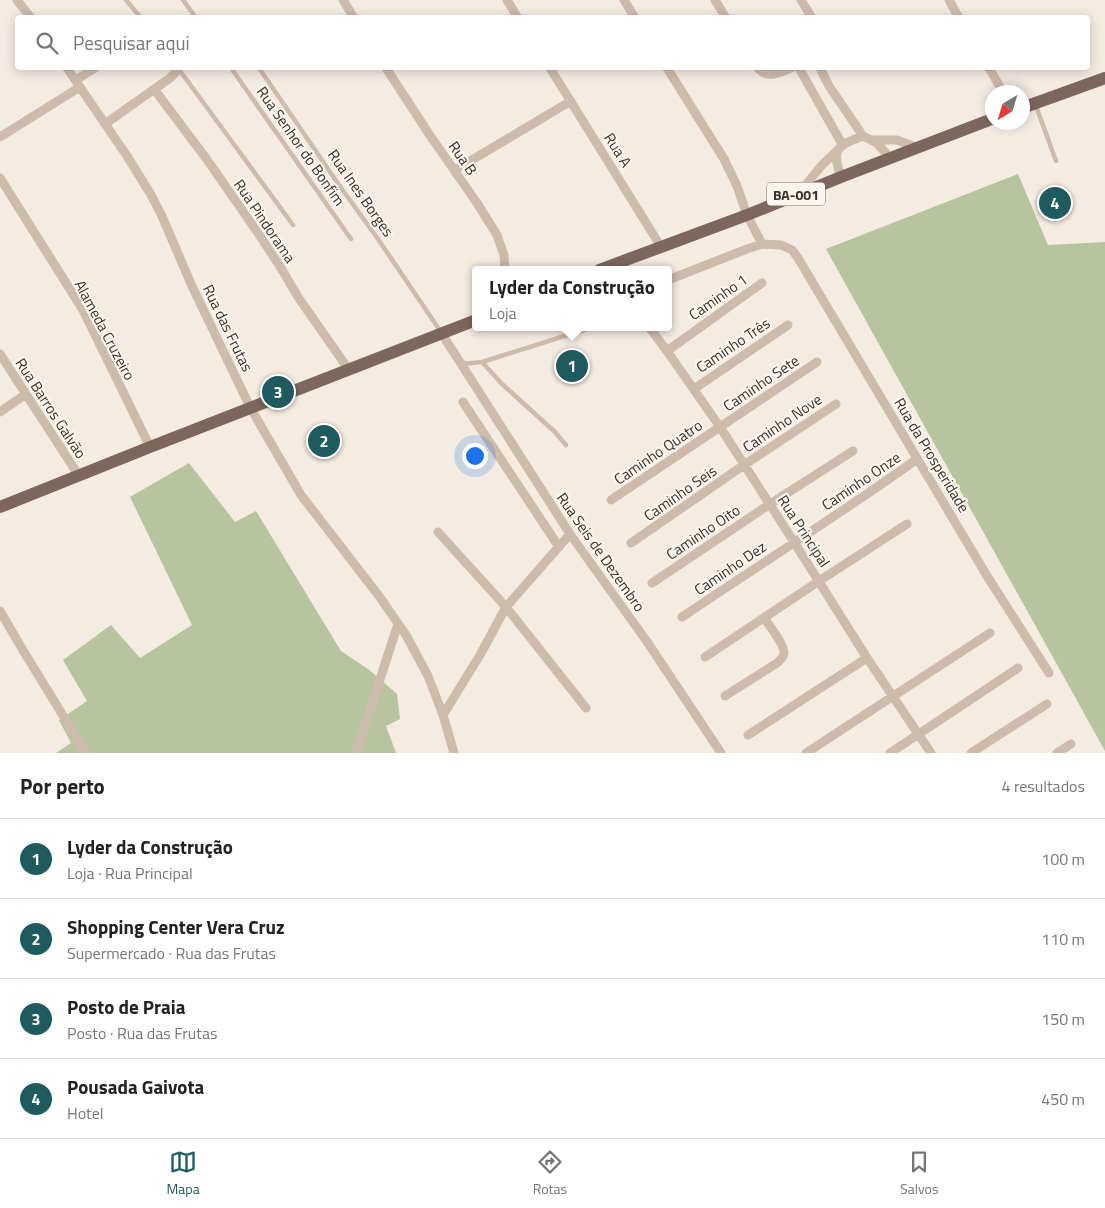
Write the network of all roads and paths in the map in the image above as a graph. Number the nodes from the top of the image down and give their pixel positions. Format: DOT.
graph roads {
  1 [pos="17,0"];
  2 [pos="126,0"];
  3 [pos="183,0"];
  4 [pos="343,0"];
  5 [pos="507,0"];
  6 [pos="624,0"];
  7 [pos="715,0"];
  8 [pos="801,0"];
  9 [pos="949,0"];
  10 [pos="29,15"];
  11 [pos="138,15"];
  12 [pos="194,15"];
  13 [pos="352,15"];
  14 [pos="516,15"];
  15 [pos="633,15"];
  16 [pos="724,15"];
  17 [pos="810,15"];
  18 [pos="957,15"];
  19 [pos="68,70"];
  20 [pos="93,70"];
  21 [pos="177,70"];
  22 [pos="179,70"];
  23 [pos="232,70"];
  24 [pos="260,70"];
  25 [pos="387,70"];
  26 [pos="551,70"];
  27 [pos="668,70"];
  28 [pos="760,70"];
  29 [pos="785,70"];
  30 [pos="800,70"];
  31 [pos="821,70"];
  32 [pos="990,70"];
  33 [pos="1105,78"];
  34 [pos="78,84"];
  35 [pos="1000,85"];
  36 [pos="154,90"];
  37 [pos="571,101"];
  38 [pos="1036,104"];
  39 [pos="1030,106"];
  40 [pos="985,122"];
  41 [pos="105,124"];
  42 [pos="0,137"];
  43 [pos="867,138"];
  44 [pos="840,147"];
  45 [pos="918,148"];
  46 [pos="890,158"];
  47 [pos="1056,161"];
  48 [pos="455,170"];
  49 [pos="841,177"];
  50 [pos="0,178"];
  51 [pos="799,193"];
  52 [pos="747,215"];
  53 [pos="293,224"];
  54 [pos="351,239"];
  55 [pos="762,244"];
  56 [pos="661,247"];
  57 [pos="505,266"];
  58 [pos="610,266"];
  59 [pos="672,278"];
  60 [pos="762,283"];
  61 [pos="472,322"];
  62 [pos="788,324"];
  63 [pos="579,331"];
  64 [pos="652,331"];
  65 [pos="442,334"];
  66 [pos="667,351"];
  67 [pos="0,354"];
  68 [pos="482,362"];
  69 [pos="817,362"];
  70 [pos="462,364"];
  71 [pos="349,370"];
  72 [pos="694,389"];
  73 [pos="26,394"];
  74 [pos="463,402"];
  75 [pos="836,404"];
  76 [pos="250,407"];
  77 [pos="0,412"];
  78 [pos="720,427"];
  79 [pos="566,445"];
  80 [pos="150,447"];
  81 [pos="853,451"];
  82 [pos="917,459"];
  83 [pos="744,465"];
  84 [pos="79,476"];
  85 [pos="611,500"];
  86 [pos="770,504"];
  87 [pos="0,507"];
  88 [pos="907,524"];
  89 [pos="438,532"];
  90 [pos="570,534"];
  91 [pos="794,542"];
  92 [pos="631,543"];
  93 [pos="559,547"];
  94 [pos="819,580"];
  95 [pos="652,583"];
  96 [pos="506,607"];
  97 [pos="0,611"];
  98 [pos="682,617"];
  99 [pos="764,618"];
  100 [pos="398,624"];
  101 [pos="990,633"];
  102 [pos="706,657"];
  103 [pos="866,658"];
  104 [pos="1018,668"];
  105 [pos="1049,673"];
  106 [pos="725,696"];
  107 [pos="892,697"];
  108 [pos="1047,704"];
  109 [pos="586,708"];
  110 [pos="443,715"];
  111 [pos="918,735"];
  112 [pos="748,736"];
  113 [pos="1071,744"];
  114 [pos="86,753"];
  115 [pos="356,753"];
  116 [pos="454,753"];
  117 [pos="721,753"];
  118 [pos="806,753"];
  119 [pos="890,753"];
  120 [pos="931,753"];
  121 [pos="971,753"];
  122 [pos="1057,753"];
  1 -- 10 [label="street"];
  2 -- 11 [label="lane"];
  3 -- 12 [label="lane"];
  4 -- 13 [label="street"];
  5 -- 14 [label="street"];
  6 -- 15 [label="street"];
  7 -- 16 [label="street"];
  8 -- 17 [label="street"];
  9 -- 18 [label="street"];
  19 -- 34 [label="street, Rua das Frutas"];
  20 -- 34 [label="street"];
  21 -- 36 [label="street"];
  22 -- 53 [label="lane"];
  23 -- 54 [label="lane, Rua Senhor do Bonfim"];
  24 -- 65 [label="lane, Rua Ines Borges"];
  25 -- 48 [label="street, Rua B"];
  26 -- 37 [label="street, Rua A"];
  27 -- 52 [label="street"];
  28 -- 29 [label="street"];
  30 -- 44 [label="street"];
  31 -- 43 [label="street"];
  32 -- 35 [label="street"];
  33 -- 38 [label="main road"];
  34 -- 41 [label="street, Rua das Frutas"];
  34 -- 42 [label="street"];
  36 -- 41 [label="street"];
  36 -- 71 [label="street, Rua Pindorama"];
  37 -- 48 [label="street"];
  37 -- 56 [label="street, Rua A"];
  38 -- 39 [label="main road"];
  38 -- 47 [label="lane"];
  40 -- 45 [label="main road, BA-001"];
  41 -- 76 [label="street, Rua das Frutas"];
  43 -- 44 [label="street"];
  43 -- 45 [label="street"];
  43 -- 46 [label="street"];
  44 -- 49 [label="street"];
  44 -- 51 [label="street"];
  45 -- 46 [label="main road, BA-001"];
  46 -- 49 [label="main road, BA-001"];
  48 -- 57 [label="street, Rua B"];
  49 -- 51 [label="main road, BA-001"];
  50 -- 80 [label="street, Alameda Cruzeiro"];
  51 -- 52 [label="main road, BA-001"];
  52 -- 55 [label="street"];
  52 -- 56 [label="main road, BA-001"];
  55 -- 59 [label="street"];
  55 -- 82 [label="street, Rua da Prosperidade"];
  56 -- 58 [label="main road, BA-001"];
  60 -- 66 [label="street, Caminho 1"];
  61 -- 65 [label="main road"];
  62 -- 72 [label="street, Caminho Três"];
  63 -- 68 [label="lane"];
  64 -- 66 [label="street, Rua Principal"];
  65 -- 70 [label="street, Rua Seis de Dezembro"];
  65 -- 71 [label="main road"];
  66 -- 72 [label="street, Rua Principal"];
  67 -- 73 [label="street, Rua Barros Galvão"];
  68 -- 70 [label="lane"];
  68 -- 79 [label="lane"];
  69 -- 78 [label="street, Caminho Sete"];
  70 -- 90 [label="street, Rua Seis de Dezembro"];
  71 -- 76 [label="main road"];
  72 -- 78 [label="street, Rua Principal"];
  73 -- 77 [label="street"];
  73 -- 84 [label="street, Rua Barros Galvão"];
  74 -- 93 [label="street"];
  75 -- 83 [label="street, Caminho Nove"];
  76 -- 80 [label="main road"];
  76 -- 100 [label="street, Rua das Frutas"];
  78 -- 83 [label="street, Rua Principal"];
  78 -- 85 [label="street, Caminho Quatro"];
  80 -- 84 [label="main road"];
  81 -- 86 [label="street, Caminho Oito"];
  82 -- 91 [label="street, Caminho Onze"];
  82 -- 105 [label="street, Rua da Prosperidade"];
  83 -- 86 [label="street, Rua Principal"];
  83 -- 92 [label="street, Caminho Seis"];
  84 -- 87 [label="main road"];
  86 -- 91 [label="street, Rua Principal"];
  86 -- 95 [label="street, Caminho Oito"];
  88 -- 94 [label="street"];
  89 -- 96 [label="street"];
  90 -- 93 [label="street"];
  90 -- 117 [label="street, Rua Seis de Dezembro"];
  91 -- 94 [label="street, Rua Principal"];
  91 -- 98 [label="street, Caminho Dez"];
  93 -- 96 [label="street"];
  94 -- 99 [label="street"];
  94 -- 103 [label="street, Rua Principal"];
  96 -- 109 [label="street"];
  96 -- 110 [label="street"];
  97 -- 114 [label="street"];
  99 -- 102 [label="street"];
  99 -- 106 [label="street"];
  100 -- 110 [label="street, Rua das Frutas"];
  100 -- 115 [label="street"];
  101 -- 107 [label="street"];
  103 -- 107 [label="street, Rua Principal"];
  103 -- 112 [label="street"];
  104 -- 111 [label="street"];
  107 -- 111 [label="street, Rua Principal"];
  107 -- 118 [label="street"];
  108 -- 121 [label="street"];
  110 -- 116 [label="street, Rua das Frutas"];
  111 -- 119 [label="street"];
  111 -- 120 [label="street, Rua Principal"];
  113 -- 122 [label="street"];
}
